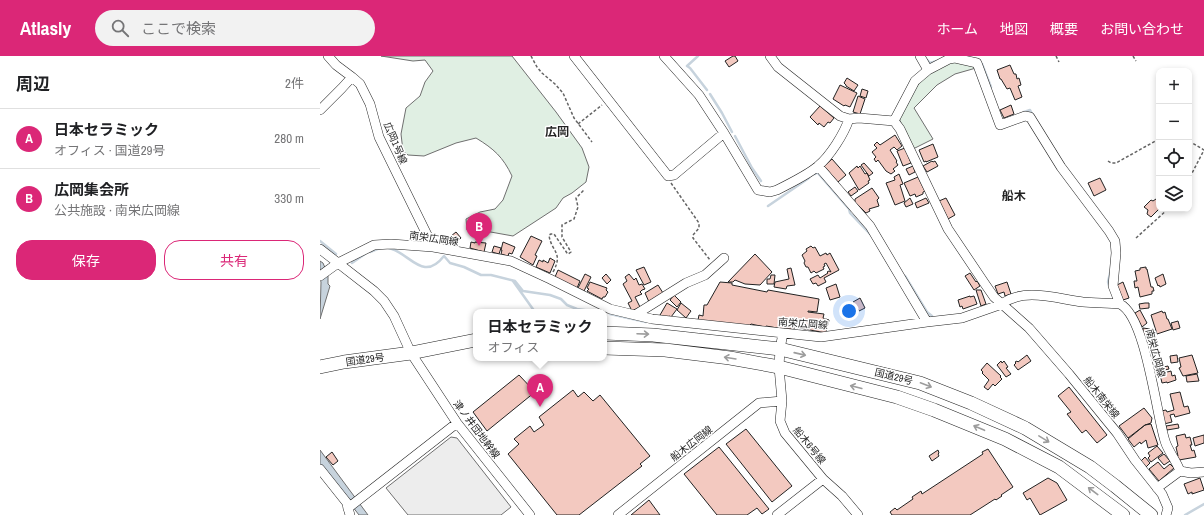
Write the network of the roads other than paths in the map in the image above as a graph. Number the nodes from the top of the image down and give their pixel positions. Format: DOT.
graph roads {
  1 [pos="328,56"];
  2 [pos="574,56"];
  3 [pos="664,56"];
  4 [pos="770,56"];
  5 [pos="920,56"];
  6 [pos="928,70"];
  7 [pos="352,76"];
  8 [pos="320,110"];
  9 [pos="849,120"];
  10 [pos="894,120"];
  11 [pos="724,133"];
  12 [pos="818,166"];
  13 [pos="433,247"];
  14 [pos="320,249"];
  15 [pos="724,258"];
  16 [pos="338,262"];
  17 [pos="320,276"];
  18 [pos="1002,304"];
  19 [pos="1120,304"];
  20 [pos="635,315"];
  21 [pos="927,322"];
  22 [pos="607,333"];
  23 [pos="783,333"];
  24 [pos="473,341"];
  25 [pos="607,348"];
  26 [pos="473,349"];
  27 [pos="780,349"];
  28 [pos="411,353"];
  29 [pos="320,367"];
  30 [pos="779,367"];
  31 [pos="782,401"];
  32 [pos="457,423"];
  33 [pos="320,469"];
  34 [pos="1180,471"];
  35 [pos="1204,472"];
  36 [pos="823,479"];
  37 [pos="1157,488"];
  38 [pos="349,512"];
  39 [pos="530,515"];
  40 [pos="618,515"];
  41 [pos="778,515"];
  42 [pos="858,515"];
  43 [pos="1123,515"];
  44 [pos="1151,515"];
  45 [pos="1166,515"];
  1 -- 7 [label="street, 広岡1号線"];
  2 -- 11 [label="street"];
  3 -- 11 [label="street"];
  4 -- 9 [label="street"];
  5 -- 6 [label="street"];
  6 -- 10 [label="street"];
  6 -- 19 [label="street"];
  7 -- 8 [label="street"];
  7 -- 13 [label="street, 広岡1号線"];
  9 -- 10 [label="street"];
  9 -- 12 [label="street"];
  10 -- 18 [label="street, 船木南栄線"];
  11 -- 12 [label="street"];
  12 -- 21 [label="street"];
  13 -- 16 [label="street, 南栄広岡線"];
  13 -- 20 [label="street, 南栄広岡線"];
  14 -- 16 [label="street, 津ノ井団地幹線"];
  15 -- 20 [label="street"];
  16 -- 17 [label="street, 南栄広岡線"];
  16 -- 28 [label="street, 津ノ井団地幹線"];
  18 -- 19 [label="street, 南栄広岡線"];
  18 -- 21 [label="street, 南栄広岡線"];
  18 -- 37 [label="street, 船木南栄線"];
  19 -- 34 [label="street, 南栄広岡線"];
  20 -- 23 [label="street, 南栄広岡線"];
  21 -- 23 [label="street, 南栄広岡線"];
  22 -- 27 [label="highway, 国道29号, one-way"];
  23 -- 27 [label="street, 船木6号線"];
  24 -- 28 [label="highway, 国道29号"];
  30 -- 25 [label="highway, 国道29号, one-way"];
  26 -- 28 [label="highway, 国道29号"];
  27 -- 30 [label="street, 船木6号線"];
  27 -- 44 [label="highway, 国道29号, one-way"];
  28 -- 29 [label="highway, 国道29号"];
  28 -- 32 [label="street, 津ノ井団地幹線"];
  30 -- 31 [label="street, 船木6号線"];
  43 -- 30 [label="highway, 国道29号, one-way"];
  31 -- 36 [label="street, 船木6号線"];
  31 -- 40 [label="street, 船木広岡線"];
  32 -- 38 [label="street"];
  32 -- 39 [label="street, 津ノ井団地幹線"];
  33 -- 38 [label="street"];
  34 -- 35 [label="street"];
  34 -- 37 [label="street"];
  36 -- 41 [label="street"];
  36 -- 42 [label="street"];
  37 -- 45 [label="street, 船木南栄線"];
}
